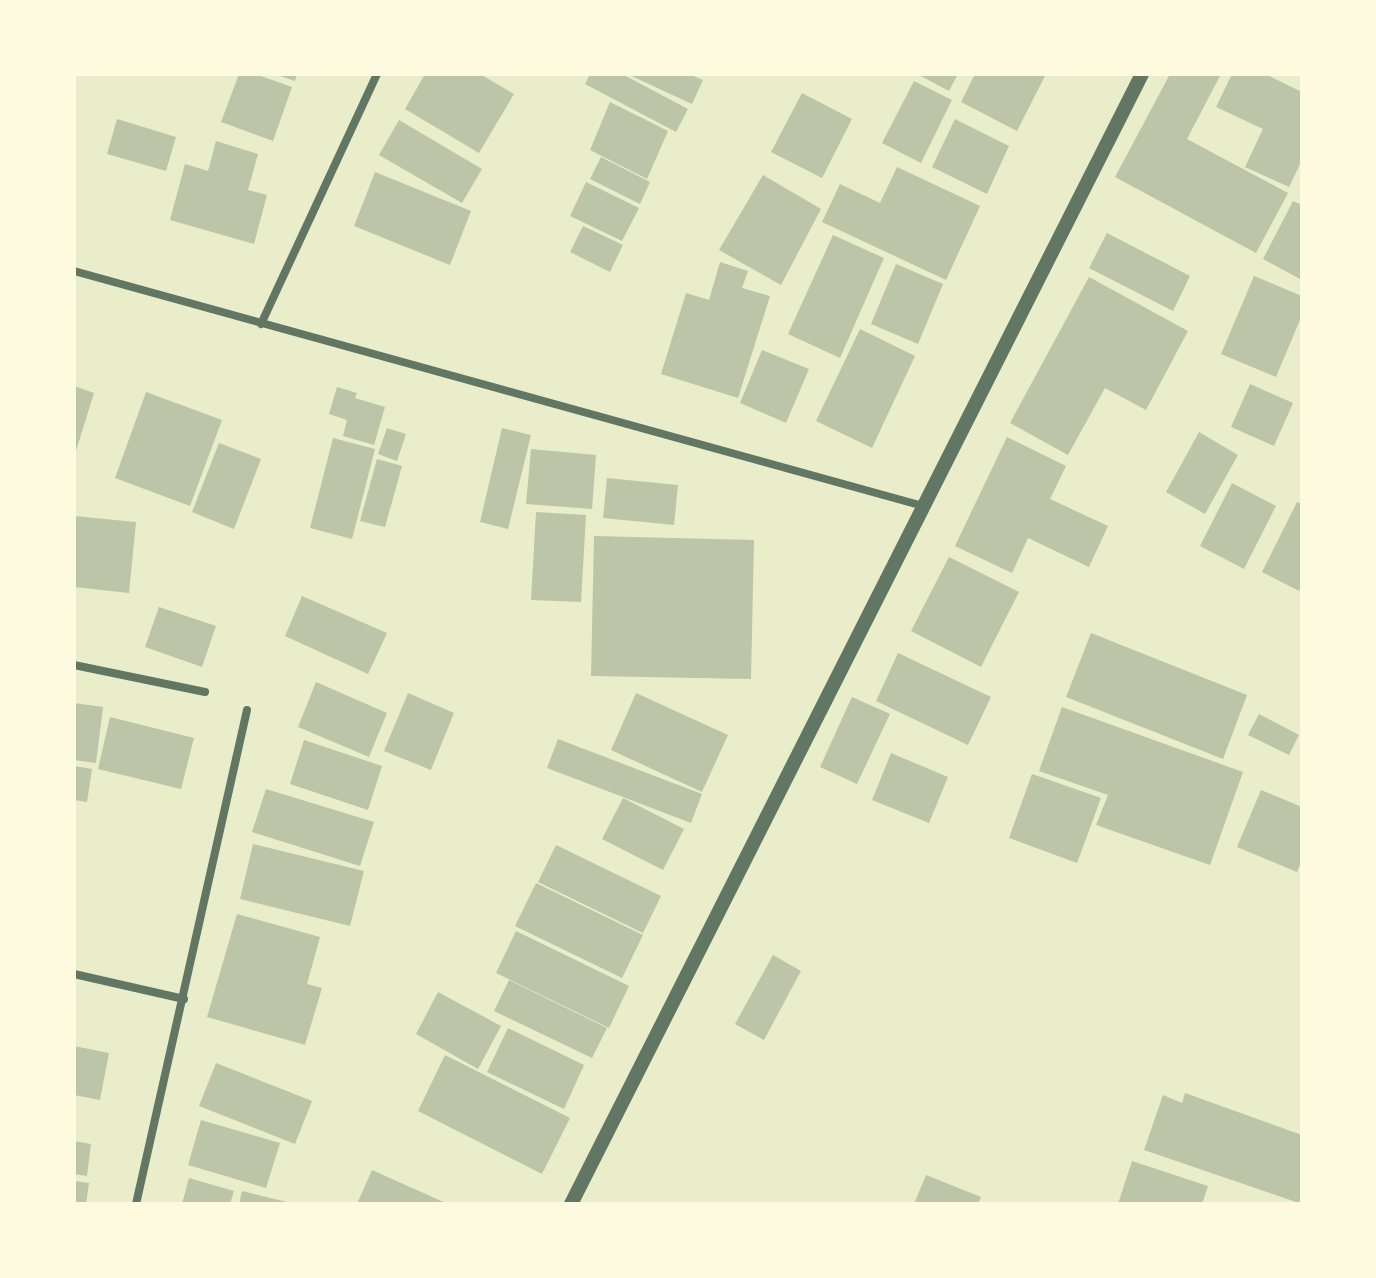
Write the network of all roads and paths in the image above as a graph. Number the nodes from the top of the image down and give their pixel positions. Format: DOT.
graph roads {
  1 [pos="377,74"];
  2 [pos="1142,74"];
  3 [pos="74,271"];
  4 [pos="261,324"];
  5 [pos="923,506"];
  6 [pos="74,665"];
  7 [pos="205,692"];
  8 [pos="247,710"];
  9 [pos="74,974"];
  10 [pos="184,999"];
  11 [pos="136,1204"];
  12 [pos="571,1204"];
  1 -- 4 [label="street"];
  2 -- 5 [label="street"];
  3 -- 4 [label="street"];
  4 -- 5 [label="street"];
  5 -- 12 [label="street"];
  6 -- 7 [label="street"];
  8 -- 10 [label="street"];
  9 -- 10 [label="street"];
  10 -- 11 [label="street"];
}
